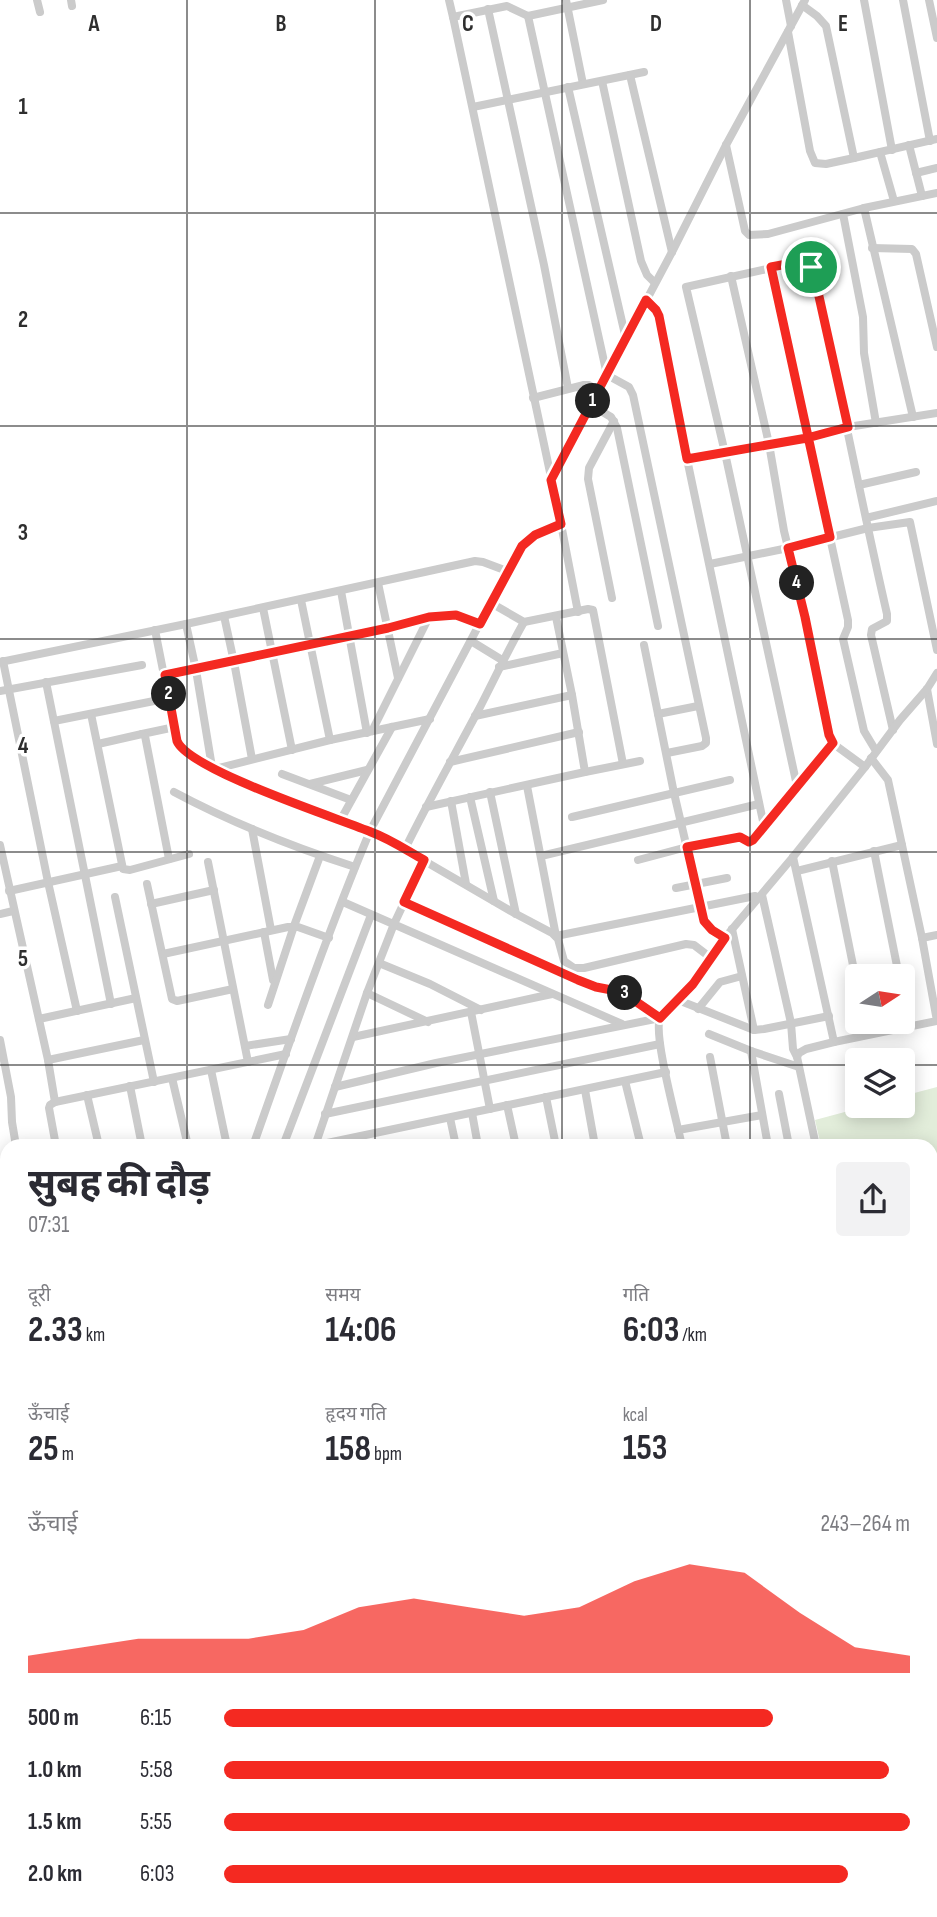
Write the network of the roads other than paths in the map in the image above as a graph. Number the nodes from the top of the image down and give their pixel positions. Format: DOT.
graph roads {
  1 [pos="37,0"];
  2 [pos="449,0"];
  3 [pos="603,0"];
  4 [pos="786,0"];
  5 [pos="863,0"];
  6 [pos="903,0"];
  7 [pos="929,0"];
  8 [pos="804,3"];
  9 [pos="566,4"];
  10 [pos="488,9"];
  11 [pos="40,12"];
  12 [pos="528,16"];
  13 [pos="453,17"];
  14 [pos="790,29"];
  15 [pos="937,38"];
  16 [pos="645,72"];
  17 [pos="629,75"];
  18 [pos="602,80"];
  19 [pos="583,84"];
  20 [pos="568,87"];
  21 [pos="544,92"];
  22 [pos="508,100"];
  23 [pos="473,107"];
  24 [pos="933,140"];
  25 [pos="726,145"];
  26 [pos="909,145"];
  27 [pos="892,150"];
  28 [pos="880,152"];
  29 [pos="854,159"];
  30 [pos="937,168"];
  31 [pos="916,173"];
  32 [pos="937,193"];
  33 [pos="922,196"];
  34 [pos="894,201"];
  35 [pos="864,208"];
  36 [pos="843,214"];
  37 [pos="872,248"];
  38 [pos="672,252"];
  39 [pos="771,267"];
  40 [pos="731,276"];
  41 [pos="655,283"];
  42 [pos="646,300"];
  43 [pos="626,339"];
  44 [pos="937,347"];
  45 [pos="607,375"];
  46 [pos="568,388"];
  47 [pos="598,391"];
  48 [pos="533,398"];
  49 [pos="591,405"];
  50 [pos="937,413"];
  51 [pos="912,417"];
  52 [pos="614,421"];
  53 [pos="876,423"];
  54 [pos="848,427"];
  55 [pos="807,438"];
  56 [pos="769,444"];
  57 [pos="725,453"];
  58 [pos="687,459"];
  59 [pos="916,472"];
  60 [pos="551,480"];
  61 [pos="859,485"];
  62 [pos="937,501"];
  63 [pos="866,518"];
  64 [pos="561,524"];
  65 [pos="868,528"];
  66 [pos="830,537"];
  67 [pos="788,548"];
  68 [pos="747,556"];
  69 [pos="710,564"];
  70 [pos="507,571"];
  71 [pos="378,583"];
  72 [pos="341,591"];
  73 [pos="612,598"];
  74 [pos="301,600"];
  75 [pos="491,603"];
  76 [pos="263,608"];
  77 [pos="578,612"];
  78 [pos="224,616"];
  79 [pos="429,617"];
  80 [pos="556,617"];
  81 [pos="524,622"];
  82 [pos="480,624"];
  83 [pos="186,625"];
  84 [pos="657,626"];
  85 [pos="388,628"];
  86 [pos="155,630"];
  87 [pos="350,636"];
  88 [pos="471,640"];
  89 [pos="310,645"];
  90 [pos="644,645"];
  91 [pos="937,650"];
  92 [pos="273,653"];
  93 [pos="564,653"];
  94 [pos="2,661"];
  95 [pos="234,662"];
  96 [pos="501,663"];
  97 [pos="142,665"];
  98 [pos="196,670"];
  99 [pos="937,673"];
  100 [pos="165,675"];
  101 [pos="398,678"];
  102 [pos="46,682"];
  103 [pos="927,689"];
  104 [pos="5,690"];
  105 [pos="572,695"];
  106 [pos="169,698"];
  107 [pos="698,706"];
  108 [pos="91,713"];
  109 [pos="658,714"];
  110 [pos="475,716"];
  111 [pos="430,719"];
  112 [pos="935,720"];
  113 [pos="54,721"];
  114 [pos="175,727"];
  115 [pos="392,727"];
  116 [pos="893,730"];
  117 [pos="369,732"];
  118 [pos="579,732"];
  119 [pos="142,734"];
  120 [pos="330,740"];
  121 [pos="833,743"];
  122 [pos="98,744"];
  123 [pos="937,744"];
  124 [pos="292,750"];
  125 [pos="667,753"];
  126 [pos="874,755"];
  127 [pos="252,759"];
  128 [pos="640,761"];
  129 [pos="450,762"];
  130 [pos="623,764"];
  131 [pos="865,767"];
  132 [pos="214,768"];
  133 [pos="368,770"];
  134 [pos="586,772"];
  135 [pos="282,774"];
  136 [pos="730,780"];
  137 [pos="310,784"];
  138 [pos="527,786"];
  139 [pos="797,786"];
  140 [pos="174,792"];
  141 [pos="490,792"];
  142 [pos="674,793"];
  143 [pos="470,797"];
  144 [pos="351,800"];
  145 [pos="451,801"];
  146 [pos="759,804"];
  147 [pos="426,807"];
  148 [pos="572,817"];
  149 [pos="340,821"];
  150 [pos="681,822"];
  151 [pos="764,826"];
  152 [pos="252,829"];
  153 [pos="370,831"];
  154 [pos="0,845"];
  155 [pos="902,845"];
  156 [pos="687,847"];
  157 [pos="405,849"];
  158 [pos="874,851"];
  159 [pos="189,854"];
  160 [pos="320,856"];
  161 [pos="541,856"];
  162 [pos="793,857"];
  163 [pos="169,859"];
  164 [pos="424,860"];
  165 [pos="638,860"];
  166 [pos="832,861"];
  167 [pos="208,862"];
  168 [pos="122,866"];
  169 [pos="355,867"];
  170 [pos="797,871"];
  171 [pos="85,875"];
  172 [pos="727,878"];
  173 [pos="48,882"];
  174 [pos="147,884"];
  175 [pos="466,884"];
  176 [pos="696,884"];
  177 [pos="676,888"];
  178 [pos="214,890"];
  179 [pos="9,891"];
  180 [pos="759,895"];
  181 [pos="115,897"];
  182 [pos="494,901"];
  183 [pos="343,902"];
  184 [pos="404,902"];
  185 [pos="151,904"];
  186 [pos="702,907"];
  187 [pos="13,911"];
  188 [pos="0,914"];
  189 [pos="516,914"];
  190 [pos="371,915"];
  191 [pos="394,924"];
  192 [pos="294,926"];
  193 [pos="732,929"];
  194 [pos="267,931"];
  195 [pos="937,935"];
  196 [pos="556,936"];
  197 [pos="329,938"];
  198 [pos="725,938"];
  199 [pos="922,938"];
  200 [pos="223,942"];
  201 [pos="163,954"];
  202 [pos="711,958"];
  203 [pos="379,963"];
  204 [pos="853,964"];
  205 [pos="897,964"];
  206 [pos="742,976"];
  207 [pos="274,983"];
  208 [pos="233,989"];
  209 [pos="367,993"];
  210 [pos="552,994"];
  211 [pos="136,998"];
  212 [pos="678,1000"];
  213 [pos="111,1004"];
  214 [pos="268,1005"];
  215 [pos="698,1009"];
  216 [pos="481,1010"];
  217 [pos="77,1011"];
  218 [pos="471,1012"];
  219 [pos="829,1016"];
  220 [pos="39,1018"];
  221 [pos="660,1018"];
  222 [pos="937,1021"];
  223 [pos="428,1022"];
  224 [pos="791,1023"];
  225 [pos="622,1024"];
  226 [pos="915,1025"];
  227 [pos="754,1030"];
  228 [pos="709,1034"];
  229 [pos="871,1034"];
  230 [pos="866,1035"];
  231 [pos="353,1037"];
  232 [pos="291,1039"];
  233 [pos="0,1040"];
  234 [pos="144,1040"];
  235 [pos="834,1042"];
  236 [pos="660,1044"];
  237 [pos="245,1046"];
  238 [pos="751,1051"];
  239 [pos="286,1054"];
  240 [pos="480,1054"];
  241 [pos="710,1057"];
  242 [pos="797,1057"];
  243 [pos="48,1060"];
  244 [pos="248,1062"];
  245 [pos="799,1067"];
  246 [pos="211,1070"];
  247 [pos="666,1072"];
  248 [pos="172,1077"];
  249 [pos="485,1081"];
  250 [pos="625,1081"];
  251 [pos="154,1082"];
  252 [pos="130,1086"];
  253 [pos="335,1087"];
  254 [pos="584,1090"];
  255 [pos="779,1094"];
  256 [pos="87,1095"];
  257 [pos="546,1097"];
  258 [pos="55,1102"];
  259 [pos="507,1105"];
  260 [pos="490,1109"];
  261 [pos="472,1113"];
  262 [pos="325,1114"];
  263 [pos="762,1115"];
  264 [pos="450,1118"];
  265 [pos="722,1122"];
  266 [pos="678,1130"];
  267 [pos="15,1139"];
  268 [pos="55,1139"];
  269 [pos="97,1139"];
  270 [pos="141,1139"];
  271 [pos="186,1139"];
  272 [pos="226,1139"];
  273 [pos="256,1139"];
  274 [pos="286,1139"];
  275 [pos="316,1139"];
  276 [pos="361,1139"];
  277 [pos="454,1139"];
  278 [pos="477,1139"];
  279 [pos="514,1139"];
  280 [pos="555,1139"];
  281 [pos="594,1139"];
  282 [pos="639,1139"];
  283 [pos="680,1139"];
  284 [pos="726,1139"];
  285 [pos="767,1139"];
  286 [pos="788,1139"];
  287 [pos="814,1139"];
  1 -- 11 [label="street"];
  2 -- 13 [label="street"];
  3 -- 9 [label="street"];
  4 -- 14 [label="street"];
  5 -- 27 [label="street"];
  6 -- 24 [label="street"];
  7 -- 15 [label="street"];
  8 -- 14 [label="street"];
  8 -- 29 [label="street"];
  9 -- 12 [label="street"];
  9 -- 19 [label="street"];
  10 -- 12 [label="street"];
  10 -- 13 [label="street"];
  10 -- 22 [label="street"];
  12 -- 21 [label="street"];
  13 -- 23 [label="street"];
  14 -- 25 [label="street"];
  14 -- 29 [label="street"];
  16 -- 17 [label="street"];
  17 -- 18 [label="street"];
  17 -- 38 [label="street"];
  18 -- 19 [label="street"];
  18 -- 41 [label="street"];
  19 -- 20 [label="street"];
  20 -- 21 [label="street"];
  20 -- 43 [label="street"];
  21 -- 22 [label="street"];
  21 -- 45 [label="street"];
  22 -- 23 [label="street"];
  22 -- 46 [label="street"];
  23 -- 48 [label="street"];
  24 -- 26 [label="street"];
  25 -- 36 [label="street"];
  25 -- 38 [label="street"];
  26 -- 27 [label="street"];
  26 -- 31 [label="street"];
  27 -- 28 [label="street"];
  28 -- 29 [label="street"];
  28 -- 34 [label="street"];
  30 -- 31 [label="street"];
  31 -- 33 [label="street"];
  32 -- 33 [label="street"];
  33 -- 34 [label="street"];
  34 -- 35 [label="street"];
  35 -- 36 [label="street"];
  35 -- 37 [label="street"];
  36 -- 53 [label="street"];
  37 -- 44 [label="street"];
  37 -- 51 [label="street"];
  38 -- 41 [label="street"];
  39 -- 40 [label="street"];
  39 -- 54 [label="street"];
  39 -- 55 [label="street"];
  40 -- 56 [label="street"];
  40 -- 57 [label="street"];
  41 -- 42 [label="street"];
  42 -- 43 [label="street"];
  42 -- 58 [label="street"];
  43 -- 45 [label="street"];
  45 -- 47 [label="street"];
  45 -- 107 [label="street"];
  46 -- 47 [label="street"];
  46 -- 48 [label="street"];
  47 -- 49 [label="street"];
  48 -- 60 [label="street"];
  49 -- 52 [label="street"];
  49 -- 60 [label="street"];
  50 -- 51 [label="street"];
  51 -- 53 [label="street"];
  52 -- 73 [label="street"];
  52 -- 84 [label="street"];
  53 -- 54 [label="street"];
  54 -- 55 [label="street"];
  54 -- 61 [label="street"];
  55 -- 56 [label="street"];
  55 -- 66 [label="street"];
  56 -- 57 [label="street"];
  56 -- 67 [label="street"];
  57 -- 58 [label="street"];
  57 -- 68 [label="street"];
  58 -- 69 [label="street"];
  59 -- 61 [label="street"];
  60 -- 64 [label="street"];
  61 -- 63 [label="street"];
  62 -- 63 [label="street"];
  63 -- 65 [label="street"];
  64 -- 70 [label="street"];
  64 -- 77 [label="street"];
  65 -- 66 [label="street"];
  65 -- 91 [label="street"];
  65 -- 116 [label="street"];
  66 -- 67 [label="street"];
  66 -- 126 [label="street"];
  67 -- 68 [label="street"];
  67 -- 121 [label="street"];
  68 -- 69 [label="street"];
  68 -- 139 [label="street"];
  69 -- 146 [label="street"];
  70 -- 71 [label="street"];
  70 -- 75 [label="street"];
  71 -- 72 [label="street"];
  71 -- 85 [label="street"];
  72 -- 74 [label="street"];
  72 -- 87 [label="street"];
  74 -- 76 [label="street"];
  74 -- 89 [label="street"];
  75 -- 81 [label="street"];
  75 -- 82 [label="street"];
  76 -- 78 [label="street"];
  76 -- 92 [label="street"];
  77 -- 80 [label="street"];
  77 -- 130 [label="street"];
  78 -- 83 [label="street"];
  78 -- 95 [label="street"];
  79 -- 82 [label="street"];
  79 -- 85 [label="street"];
  79 -- 101 [label="street"];
  80 -- 81 [label="street"];
  80 -- 93 [label="street"];
  81 -- 96 [label="street"];
  82 -- 88 [label="street"];
  83 -- 86 [label="street"];
  83 -- 98 [label="street"];
  85 -- 87 [label="street"];
  85 -- 101 [label="street"];
  86 -- 94 [label="street"];
  86 -- 100 [label="street"];
  87 -- 89 [label="street"];
  87 -- 117 [label="street"];
  88 -- 96 [label="street"];
  88 -- 111 [label="street"];
  89 -- 92 [label="street"];
  89 -- 120 [label="street"];
  90 -- 109 [label="street"];
  92 -- 95 [label="street"];
  92 -- 124 [label="street"];
  93 -- 96 [label="street"];
  93 -- 105 [label="street"];
  94 -- 104 [label="street"];
  95 -- 98 [label="street"];
  95 -- 127 [label="street"];
  96 -- 110 [label="street"];
  97 -- 102 [label="street"];
  98 -- 100 [label="street"];
  98 -- 132 [label="street"];
  99 -- 103 [label="street"];
  100 -- 106 [label="street"];
  101 -- 117 [label="street"];
  102 -- 104 [label="street"];
  102 -- 113 [label="street"];
  103 -- 112 [label="street"];
  103 -- 116 [label="street"];
  104 -- 173 [label="street"];
  105 -- 110 [label="street"];
  105 -- 118 [label="street"];
  106 -- 108 [label="street"];
  106 -- 114 [label="street"];
  107 -- 109 [label="street"];
  107 -- 125 [label="street"];
  108 -- 113 [label="street"];
  108 -- 122 [label="street"];
  109 -- 125 [label="street"];
  110 -- 129 [label="street"];
  111 -- 115 [label="street"];
  111 -- 153 [label="street"];
  112 -- 123 [label="street"];
  113 -- 171 [label="street"];
  114 -- 119 [label="street"];
  114 -- 132 [label="street"];
  115 -- 117 [label="street"];
  115 -- 133 [label="street"];
  116 -- 126 [label="street"];
  117 -- 120 [label="street"];
  118 -- 129 [label="street"];
  118 -- 134 [label="street"];
  119 -- 122 [label="street"];
  119 -- 163 [label="street"];
  120 -- 124 [label="street"];
  121 -- 131 [label="street"];
  121 -- 139 [label="street"];
  122 -- 168 [label="street"];
  124 -- 127 [label="street"];
  125 -- 142 [label="street"];
  126 -- 131 [label="street"];
  126 -- 155 [label="street"];
  127 -- 132 [label="street"];
  128 -- 130 [label="street"];
  129 -- 147 [label="street"];
  130 -- 134 [label="street"];
  131 -- 162 [label="street"];
  132 -- 149 [label="street"];
  133 -- 137 [label="street"];
  133 -- 144 [label="street"];
  134 -- 138 [label="street"];
  135 -- 137 [label="street"];
  136 -- 142 [label="street"];
  137 -- 144 [label="street"];
  138 -- 141 [label="street"];
  138 -- 161 [label="street"];
  139 -- 151 [label="street"];
  140 -- 152 [label="street"];
  141 -- 143 [label="street"];
  141 -- 189 [label="street"];
  142 -- 148 [label="street"];
  142 -- 150 [label="street"];
  143 -- 145 [label="street"];
  143 -- 182 [label="street"];
  144 -- 149 [label="street"];
  145 -- 147 [label="street"];
  145 -- 175 [label="street"];
  146 -- 150 [label="street"];
  146 -- 151 [label="street"];
  147 -- 157 [label="street"];
  149 -- 153 [label="street"];
  150 -- 156 [label="street"];
  150 -- 161 [label="street"];
  151 -- 156 [label="street"];
  152 -- 160 [label="street"];
  152 -- 194 [label="street"];
  153 -- 157 [label="street"];
  153 -- 169 [label="street"];
  154 -- 179 [label="street"];
  155 -- 158 [label="street"];
  155 -- 199 [label="street"];
  156 -- 165 [label="street"];
  156 -- 176 [label="street"];
  157 -- 164 [label="street"];
  158 -- 166 [label="street"];
  158 -- 205 [label="street"];
  159 -- 163 [label="street"];
  160 -- 169 [label="street"];
  160 -- 192 [label="street"];
  161 -- 196 [label="street"];
  162 -- 170 [label="street"];
  162 -- 180 [label="street"];
  163 -- 168 [label="street"];
  164 -- 175 [label="street"];
  164 -- 184 [label="street"];
  166 -- 170 [label="street"];
  166 -- 204 [label="street"];
  167 -- 178 [label="street"];
  168 -- 171 [label="street"];
  169 -- 183 [label="street"];
  170 -- 219 [label="street"];
  171 -- 173 [label="street"];
  171 -- 213 [label="street"];
  172 -- 176 [label="street"];
  173 -- 179 [label="street"];
  173 -- 217 [label="street"];
  174 -- 185 [label="street"];
  175 -- 182 [label="street"];
  176 -- 177 [label="street"];
  176 -- 186 [label="street"];
  178 -- 185 [label="street"];
  178 -- 200 [label="street"];
  179 -- 187 [label="street"];
  180 -- 186 [label="street"];
  180 -- 193 [label="street"];
  180 -- 224 [label="street"];
  181 -- 211 [label="street"];
  182 -- 189 [label="street"];
  183 -- 190 [label="street"];
  183 -- 197 [label="street"];
  184 -- 191 [label="street"];
  184 -- 221 [label="street"];
  185 -- 201 [label="street"];
  186 -- 196 [label="street"];
  186 -- 198 [label="street"];
  187 -- 188 [label="street"];
  187 -- 220 [label="street"];
  189 -- 196 [label="street"];
  190 -- 191 [label="street"];
  190 -- 274 [label="street"];
  191 -- 203 [label="street"];
  191 -- 210 [label="street"];
  192 -- 194 [label="street"];
  192 -- 197 [label="street"];
  192 -- 207 [label="street"];
  193 -- 198 [label="street"];
  193 -- 206 [label="street"];
  194 -- 200 [label="street"];
  194 -- 207 [label="street"];
  195 -- 199 [label="street"];
  196 -- 202 [label="street"];
  197 -- 232 [label="street"];
  198 -- 202 [label="street"];
  199 -- 222 [label="street"];
  200 -- 201 [label="street"];
  200 -- 208 [label="street"];
  201 -- 208 [label="street"];
  202 -- 212 [label="street"];
  203 -- 209 [label="street"];
  203 -- 216 [label="street"];
  206 -- 215 [label="street"];
  206 -- 227 [label="street"];
  207 -- 214 [label="street"];
  208 -- 237 [label="street"];
  209 -- 223 [label="street"];
  209 -- 231 [label="street"];
  210 -- 216 [label="street"];
  210 -- 225 [label="street"];
  211 -- 213 [label="street"];
  211 -- 234 [label="street"];
  212 -- 215 [label="street"];
  212 -- 221 [label="street"];
  213 -- 217 [label="street"];
  215 -- 227 [label="street"];
  216 -- 218 [label="street"];
  217 -- 220 [label="street"];
  218 -- 223 [label="street"];
  218 -- 240 [label="street"];
  219 -- 224 [label="street"];
  219 -- 235 [label="street"];
  220 -- 243 [label="street"];
  221 -- 225 [label="street"];
  221 -- 236 [label="street"];
  222 -- 226 [label="street"];
  223 -- 231 [label="street"];
  224 -- 227 [label="street"];
  224 -- 242 [label="street"];
  225 -- 240 [label="street"];
  228 -- 238 [label="street"];
  229 -- 230 [label="street"];
  230 -- 235 [label="street"];
  231 -- 253 [label="street"];
  232 -- 237 [label="street"];
  232 -- 239 [label="street"];
  233 -- 267 [label="street"];
  234 -- 243 [label="street"];
  234 -- 251 [label="street"];
  235 -- 242 [label="street"];
  236 -- 247 [label="street"];
  236 -- 249 [label="street"];
  237 -- 244 [label="street"];
  238 -- 245 [label="street"];
  238 -- 263 [label="street"];
  239 -- 244 [label="street"];
  239 -- 273 [label="street"];
  240 -- 249 [label="street"];
  240 -- 253 [label="street"];
  241 -- 265 [label="street"];
  242 -- 245 [label="street"];
  243 -- 258 [label="street"];
  244 -- 246 [label="street"];
  245 -- 287 [label="street"];
  246 -- 248 [label="street"];
  246 -- 272 [label="street"];
  247 -- 250 [label="street"];
  247 -- 266 [label="street"];
  248 -- 251 [label="street"];
  248 -- 271 [label="street"];
  249 -- 260 [label="street"];
  249 -- 262 [label="street"];
  250 -- 254 [label="street"];
  250 -- 282 [label="street"];
  251 -- 252 [label="street"];
  252 -- 256 [label="street"];
  252 -- 270 [label="street"];
  253 -- 262 [label="street"];
  254 -- 257 [label="street"];
  254 -- 281 [label="street"];
  255 -- 286 [label="street"];
  256 -- 258 [label="street"];
  256 -- 269 [label="street"];
  257 -- 259 [label="street"];
  257 -- 280 [label="street"];
  258 -- 268 [label="street"];
  259 -- 260 [label="street"];
  259 -- 279 [label="street"];
  260 -- 261 [label="street"];
  261 -- 264 [label="street"];
  261 -- 278 [label="street"];
  262 -- 275 [label="street"];
  263 -- 265 [label="street"];
  263 -- 285 [label="street"];
  264 -- 276 [label="street"];
  264 -- 277 [label="street"];
  265 -- 266 [label="street"];
  265 -- 284 [label="street"];
  266 -- 283 [label="street"];
}
